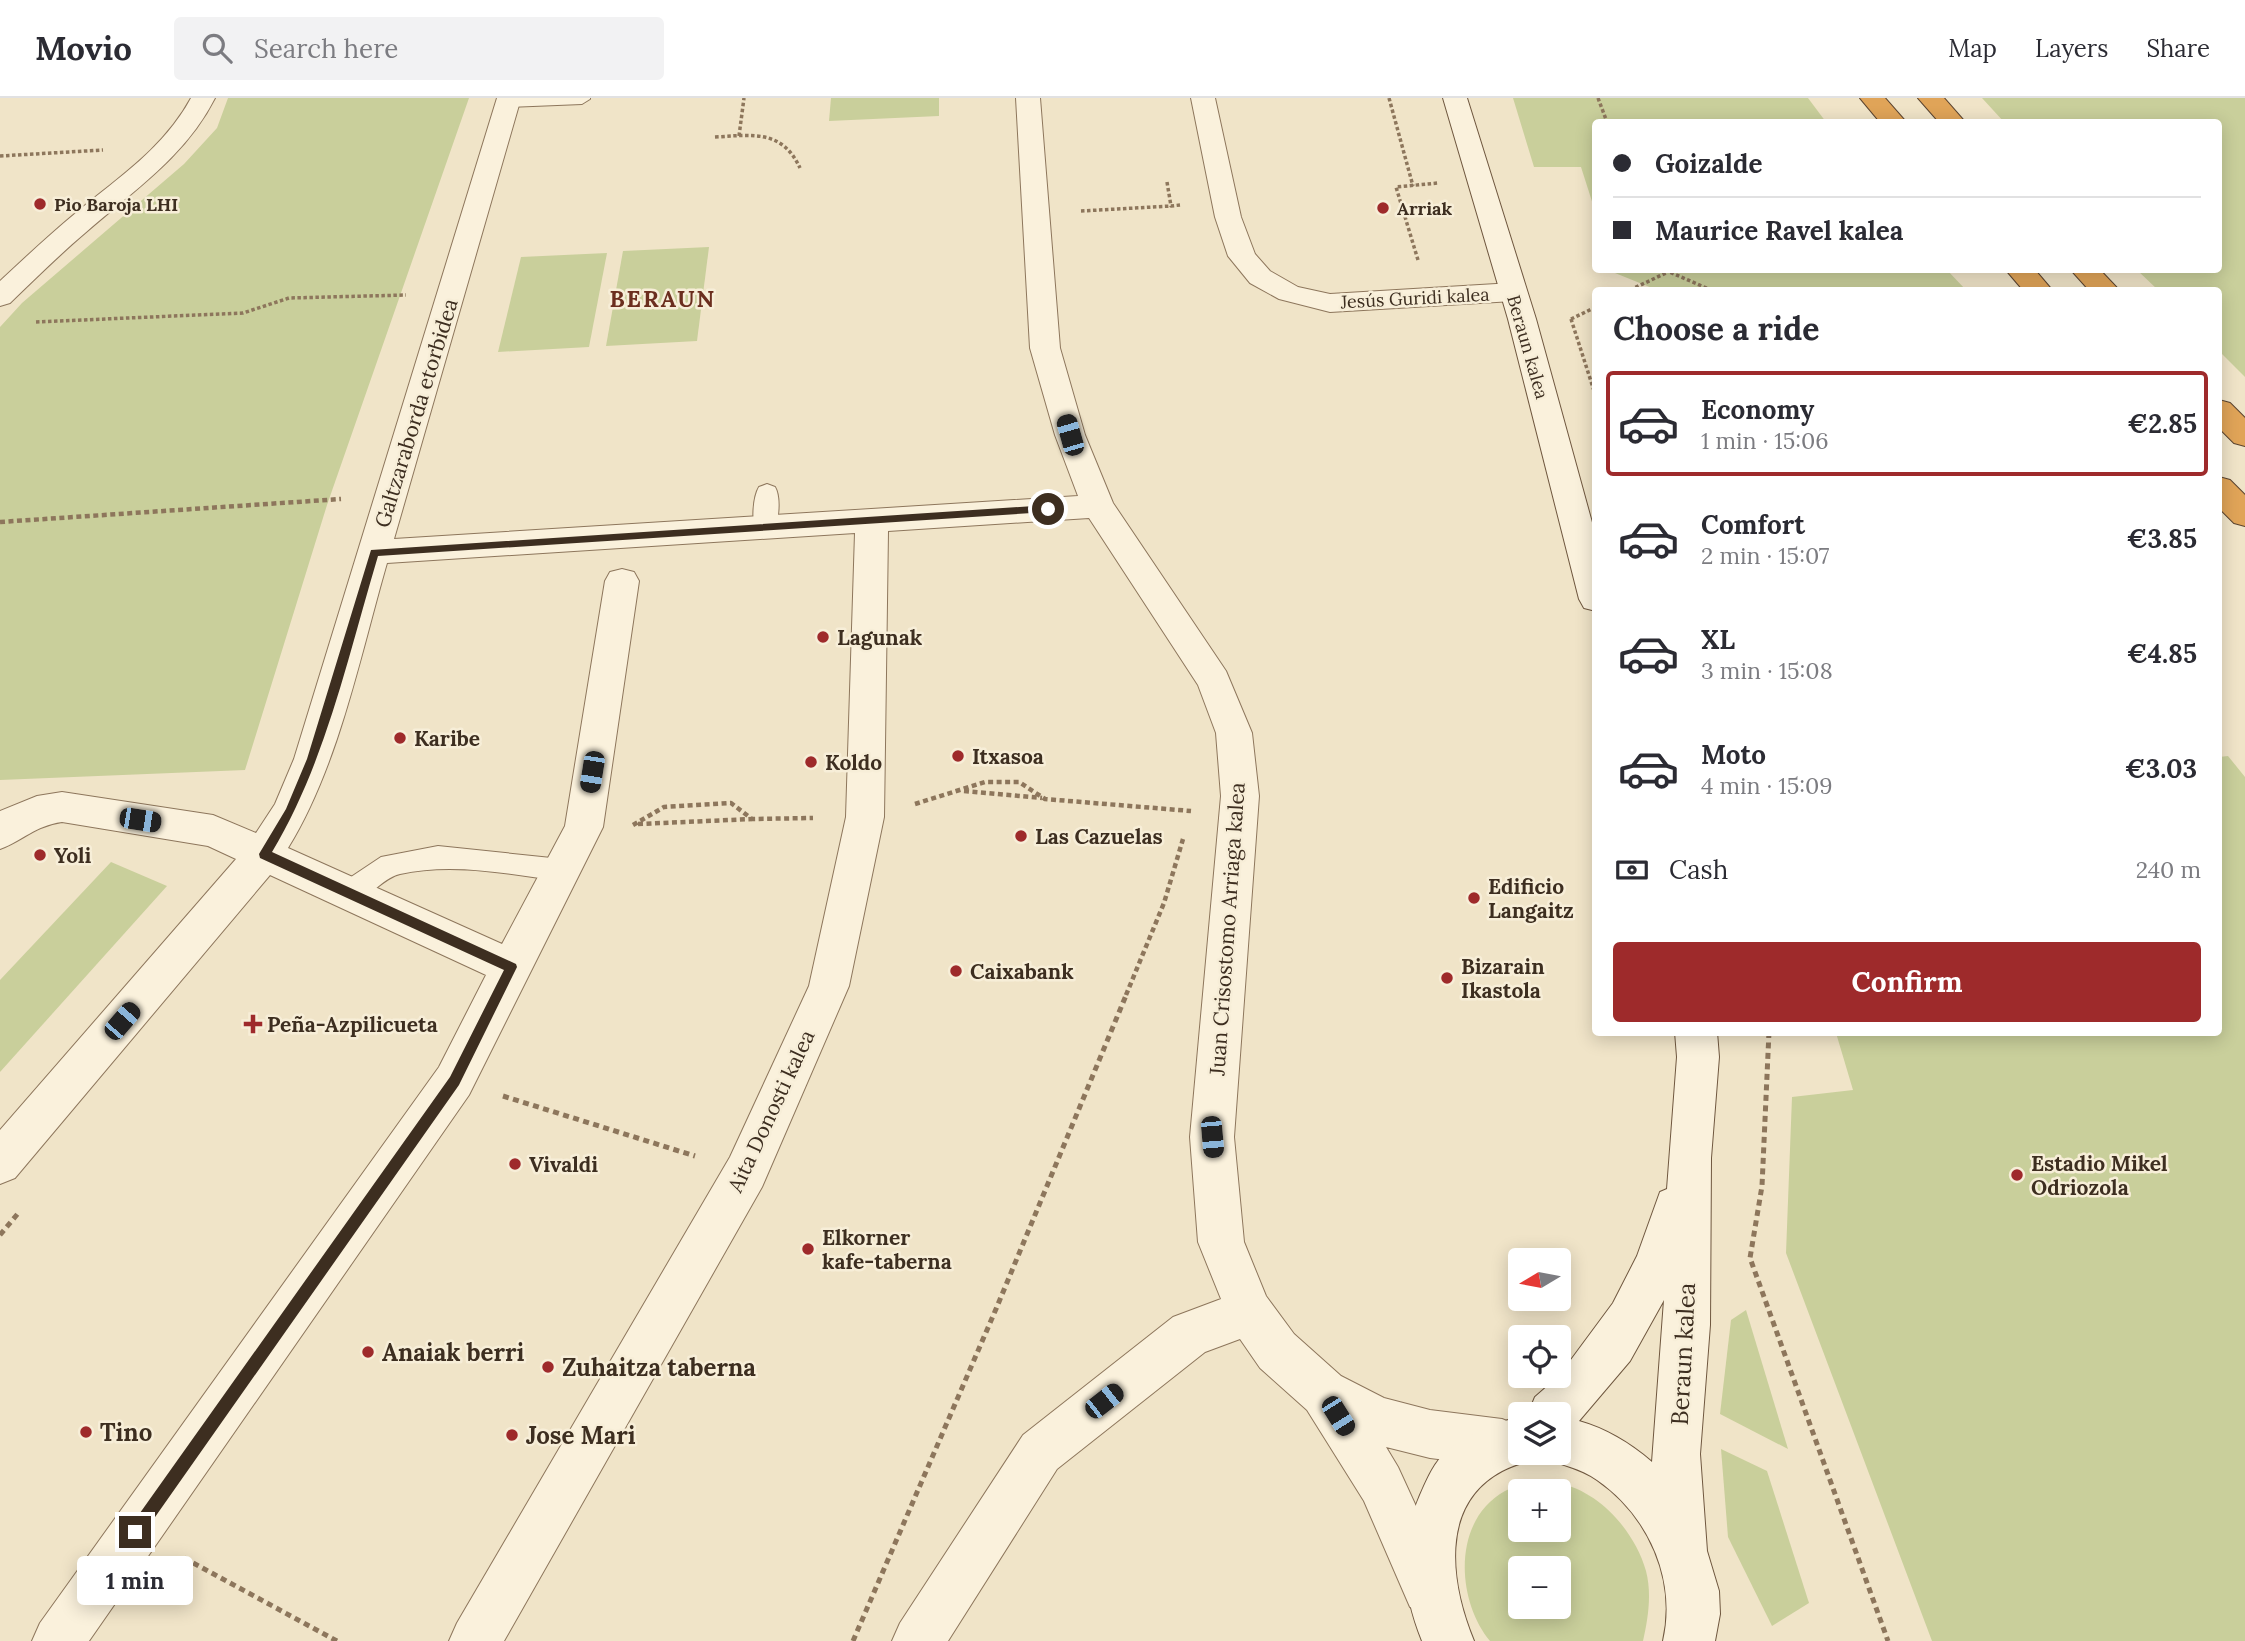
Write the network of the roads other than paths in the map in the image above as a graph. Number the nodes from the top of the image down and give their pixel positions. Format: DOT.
graph roads {
  1 [pos="203,98"];
  2 [pos="1028,98"];
  3 [pos="1203,98"];
  4 [pos="1455,98"];
  5 [pos="1872,98"];
  6 [pos="1930,98"];
  7 [pos="582,99"];
  8 [pos="509,100"];
  9 [pos="1890,119"];
  10 [pos="1949,119"];
  11 [pos="2023,273"];
  12 [pos="2088,273"];
  13 [pos="2035,287"];
  14 [pos="2102,287"];
  15 [pos="1513,292"];
  16 [pos="0,298"];
  17 [pos="2222,413"];
  18 [pos="2245,436"];
  19 [pos="2222,491"];
  20 [pos="767,492"];
  21 [pos="1098,506"];
  22 [pos="2245,515"];
  23 [pos="872,520"];
  24 [pos="765,527"];
  25 [pos="374,552"];
  26 [pos="622,581"];
  27 [pos="1592,583"];
  28 [pos="0,833"];
  29 [pos="264,854"];
  30 [pos="561,870"];
  31 [pos="348,893"];
  32 [pos="512,967"];
  33 [pos="1696,1036"];
  34 [pos="1689,1158"];
  35 [pos="0,1163"];
  36 [pos="1249,1312"];
  37 [pos="1324,1393"];
  38 [pos="1563,1402"];
  39 [pos="1508,1441"];
  40 [pos="1508,1442"];
  41 [pos="1571,1444"];
  42 [pos="1685,1562"];
  43 [pos="1440,1619"];
  44 [pos="58,1641"];
  45 [pos="475,1641"];
  46 [pos="918,1641"];
  47 [pos="1689,1641"];
  48 [pos="1717,1641"];
  1 -- 16 [label="street"];
  2 -- 21 [label="street, Juan Crisostomo Arriaga kalea"];
  3 -- 15 [label="street, Jesús Guridi kalea"];
  4 -- 15 [label="street, Beraun kalea"];
  5 -- 9 [label="highway"];
  6 -- 10 [label="highway"];
  7 -- 8 [label="lane"];
  8 -- 25 [label="street, Galtzaraborda etorbidea"];
  11 -- 13 [label="highway"];
  12 -- 14 [label="highway"];
  15 -- 27 [label="street, Beraun kalea"];
  17 -- 18 [label="highway"];
  19 -- 22 [label="highway"];
  20 -- 24 [label="lane"];
  21 -- 23 [label="street"];
  21 -- 36 [label="street, Juan Crisostomo Arriaga kalea"];
  23 -- 24 [label="street"];
  23 -- 45 [label="street, Aita Donosti kalea"];
  24 -- 25 [label="street"];
  25 -- 29 [label="street, Galtzaraborda etorbidea"];
  26 -- 30 [label="street"];
  28 -- 29 [label="street"];
  29 -- 31 [label="street"];
  29 -- 35 [label="street, Galtzaraborda etorbidea"];
  30 -- 31 [label="lane"];
  30 -- 32 [label="street"];
  31 -- 32 [label="street"];
  32 -- 44 [label="street"];
  33 -- 34 [label="street, Beraun kalea"];
  34 -- 38 [label="street, Beraun kalea"];
  34 -- 42 [label="street, Beraun kalea"];
  36 -- 37 [label="street, Juan Crisostomo Arriaga kalea"];
  36 -- 46 [label="street"];
  37 -- 39 [label="street, Juan Crisostomo Arriaga kalea"];
  37 -- 43 [label="street, Juan Crisostomo Arriaga kalea"];
  40 -- 43 [label="street"];
  41 -- 42 [label="street"];
  42 -- 47 [label="street"];
  42 -- 48 [label="street"];
}
